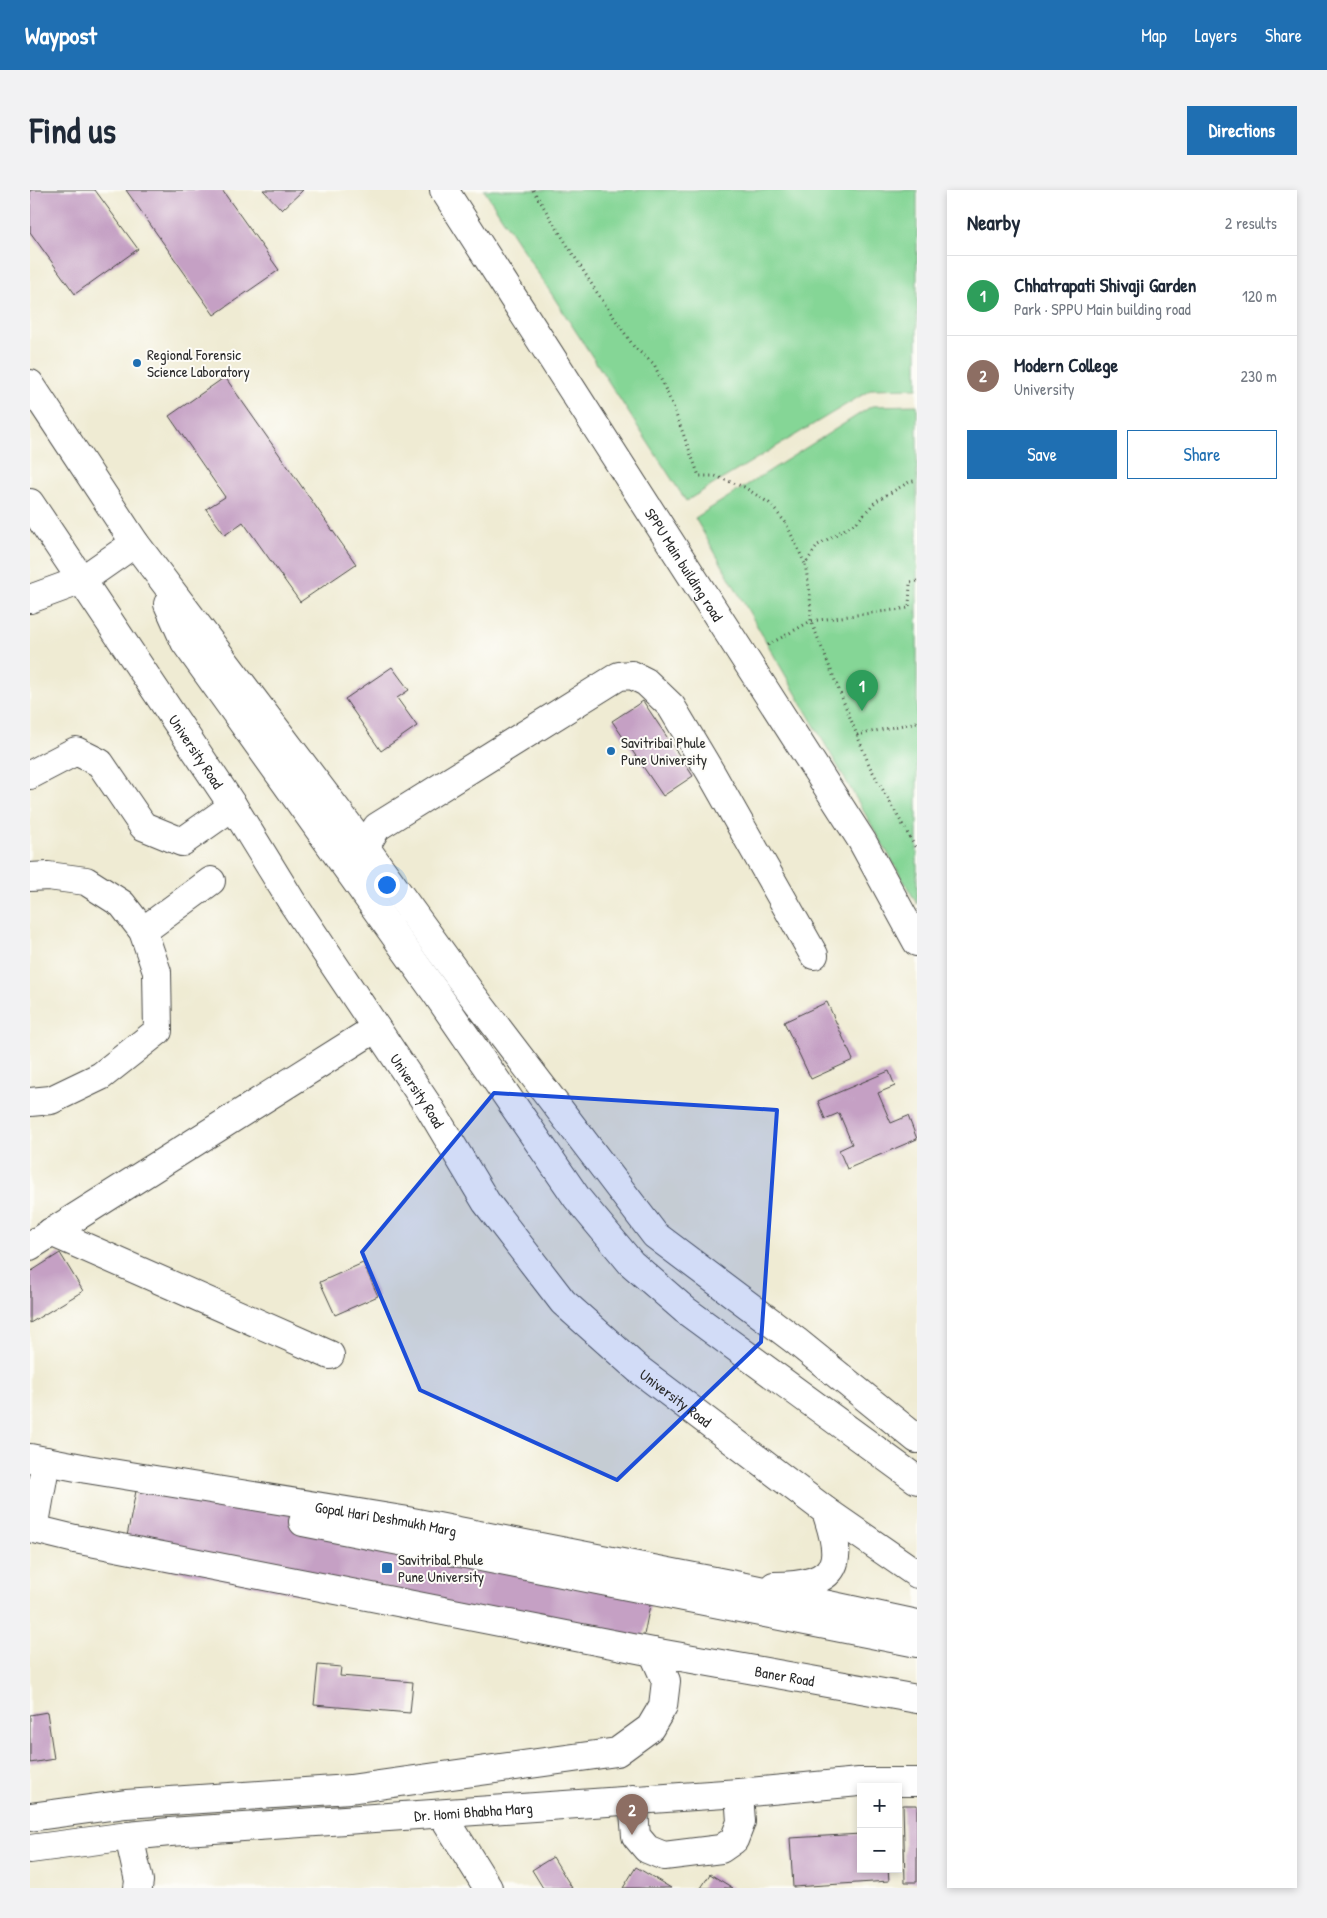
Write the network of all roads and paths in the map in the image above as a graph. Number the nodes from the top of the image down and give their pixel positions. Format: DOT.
graph roads {
  1 [pos="444,190"];
  2 [pos="533,190"];
  3 [pos="30,384"];
  4 [pos="917,480"];
  5 [pos="30,503"];
  6 [pos="135,543"];
  7 [pos="805,564"];
  8 [pos="152,566"];
  9 [pos="82,580"];
  10 [pos="917,581"];
  11 [pos="30,599"];
  12 [pos="811,621"];
  13 [pos="744,659"];
  14 [pos="917,722"];
  15 [pos="857,735"];
  16 [pos="30,775"];
  17 [pos="233,806"];
  18 [pos="365,846"];
  19 [pos="917,850"];
  20 [pos="30,878"];
  21 [pos="211,881"];
  22 [pos="143,931"];
  23 [pos="917,942"];
  24 [pos="814,955"];
  25 [pos="376,1028"];
  26 [pos="30,1102"];
  27 [pos="41,1239"];
  28 [pos="330,1356"];
  29 [pos="917,1439"];
  30 [pos="38,1459"];
  31 [pos="917,1480"];
  32 [pos="201,1488"];
  33 [pos="826,1511"];
  34 [pos="32,1528"];
  35 [pos="197,1563"];
  36 [pos="917,1574"];
  37 [pos="740,1586"];
  38 [pos="917,1624"];
  39 [pos="917,1643"];
  40 [pos="653,1652"];
  41 [pos="917,1692"];
  42 [pos="917,1699"];
  43 [pos="917,1782"];
  44 [pos="738,1793"];
  45 [pos="633,1799"];
  46 [pos="126,1804"];
  47 [pos="442,1814"];
  48 [pos="30,1818"];
  49 [pos="129,1836"];
  50 [pos="30,1849"];
  51 [pos="138,1888"];
  52 [pos="488,1888"];
  1 -- 13 [label="main road, SPPU Main building road"];
  2 -- 7 [label="path"];
  3 -- 6 [label="main road"];
  4 -- 7 [label="path"];
  5 -- 9 [label="main road, University Road"];
  6 -- 8 [label="main road"];
  6 -- 9 [label="main road"];
  7 -- 12 [label="path"];
  8 -- 18 [label="main road"];
  8 -- 31 [label="main road"];
  9 -- 11 [label="main road"];
  9 -- 17 [label="main road, University Road"];
  10 -- 12 [label="path"];
  12 -- 13 [label="path"];
  12 -- 15 [label="path"];
  13 -- 23 [label="main road, SPPU Main building road"];
  14 -- 15 [label="path"];
  15 -- 19 [label="path"];
  16 -- 17 [label="main road"];
  17 -- 25 [label="main road, University Road"];
  18 -- 24 [label="main road"];
  18 -- 29 [label="main road"];
  20 -- 22 [label="main road"];
  21 -- 22 [label="main road"];
  22 -- 26 [label="main road"];
  25 -- 27 [label="main road"];
  25 -- 33 [label="main road, University Road"];
  27 -- 28 [label="main road"];
  30 -- 32 [label="main road, Gopal Hari Deshmukh Marg"];
  30 -- 34 [label="main road"];
  32 -- 37 [label="main road, Gopal Hari Deshmukh Marg"];
  32 -- 39 [label="main road"];
  33 -- 36 [label="main road, University Road"];
  33 -- 37 [label="main road"];
  34 -- 35 [label="main road"];
  35 -- 40 [label="main road"];
  35 -- 41 [label="main road"];
  37 -- 38 [label="main road"];
  40 -- 42 [label="main road, Baner Road"];
  40 -- 46 [label="main road"];
  43 -- 44 [label="main road, Dr. Homi Bhabha Marg"];
  44 -- 45 [label="main road, Dr. Homi Bhabha Marg"];
  44 -- 45 [label="main road"];
  45 -- 47 [label="main road, Dr. Homi Bhabha Marg"];
  46 -- 48 [label="main road"];
  46 -- 49 [label="main road"];
  47 -- 49 [label="main road, Dr. Homi Bhabha Marg"];
  47 -- 52 [label="main road"];
  49 -- 50 [label="main road, Dr. Homi Bhabha Marg"];
  49 -- 51 [label="main road"];
}
